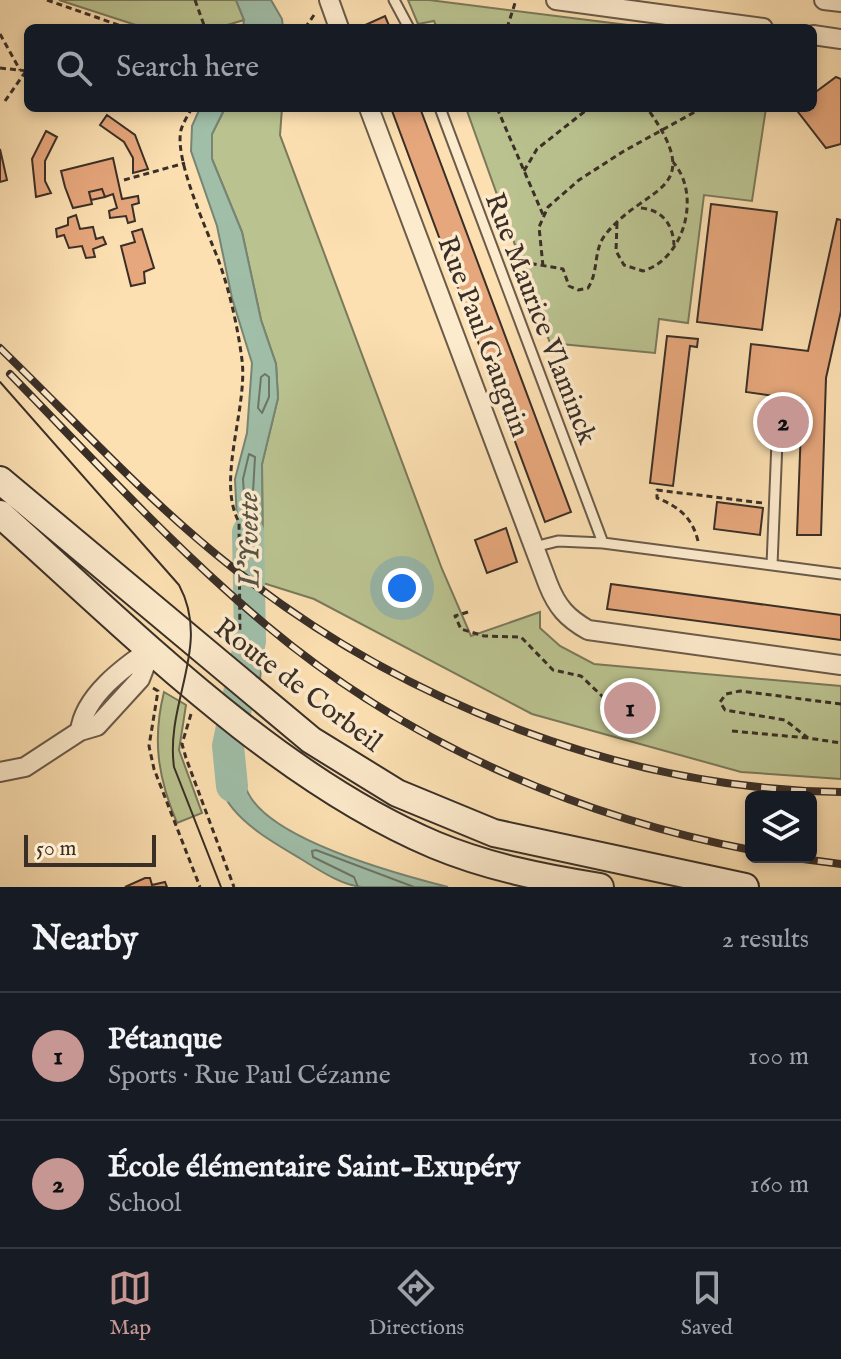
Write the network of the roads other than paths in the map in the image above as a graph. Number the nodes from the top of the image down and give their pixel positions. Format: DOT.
graph roads {
  1 [pos="329,0"];
  2 [pos="394,0"];
  3 [pos="556,0"];
  4 [pos="824,0"];
  5 [pos="841,2"];
  6 [pos="663,7"];
  7 [pos="338,24"];
  8 [pos="407,24"];
  9 [pos="744,24"];
  10 [pos="817,36"];
  11 [pos="841,39"];
  12 [pos="371,112"];
  13 [pos="442,112"];
  14 [pos="778,417"];
  15 [pos="0,480"];
  16 [pos="0,514"];
  17 [pos="603,543"];
  18 [pos="534,547"];
  19 [pos="772,565"];
  20 [pos="841,574"];
  21 [pos="169,624"];
  22 [pos="152,648"];
  23 [pos="841,665"];
  24 [pos="0,772"];
  25 [pos="600,887"];
  26 [pos="745,887"];
  1 -- 7 [label="street"];
  2 -- 8 [label="lane"];
  3 -- 6 [label="street"];
  4 -- 5 [label="street"];
  6 -- 9 [label="street"];
  10 -- 11 [label="street"];
  12 -- 18 [label="street, Rue Paul Gauguin"];
  13 -- 17 [label="lane, Rue Maurice Vlaminck"];
  14 -- 19 [label="lane"];
  15 -- 21 [label="main road, Route de Corbeil"];
  16 -- 22 [label="main road"];
  17 -- 18 [label="lane"];
  17 -- 19 [label="lane"];
  18 -- 23 [label="street, Rue Paul Gauguin"];
  19 -- 20 [label="lane"];
  21 -- 22 [label="main road"];
  21 -- 26 [label="main road, Route de Corbeil"];
  22 -- 24 [label="street"];
  22 -- 25 [label="main road"];
}
